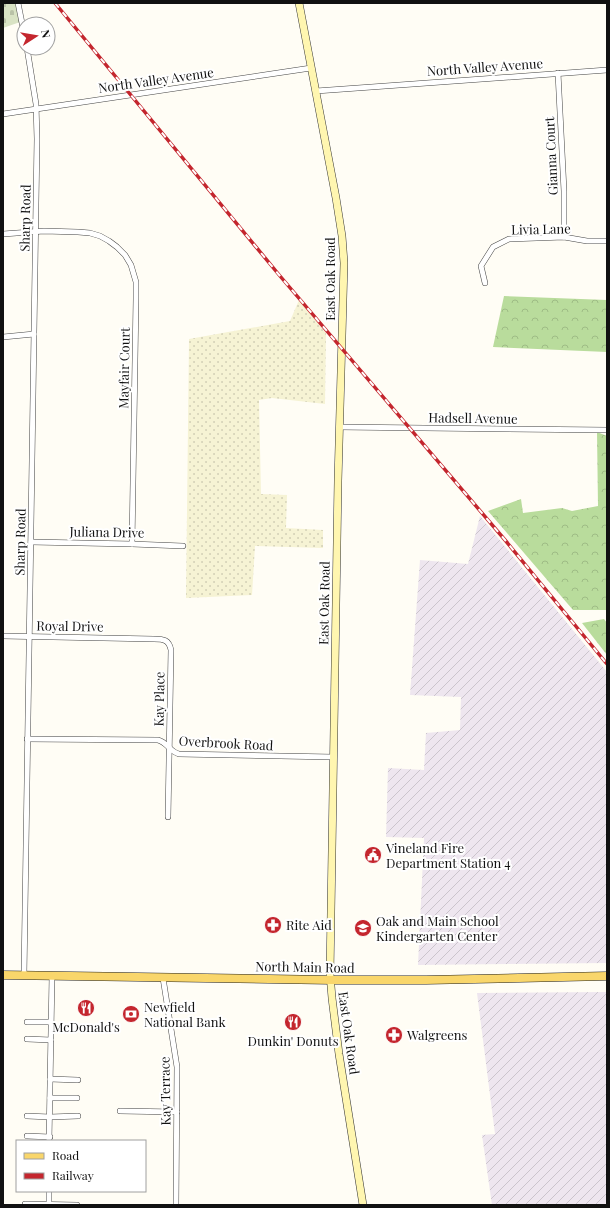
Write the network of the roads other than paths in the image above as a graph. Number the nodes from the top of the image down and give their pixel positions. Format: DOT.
graph roads {
  1 [pos="18,3"];
  2 [pos="299,3"];
  3 [pos="21,16"];
  4 [pos="28,56"];
  5 [pos="312,68"];
  6 [pos="607,70"];
  7 [pos="558,73"];
  8 [pos="316,90"];
  9 [pos="37,109"];
  10 [pos="3,114"];
  11 [pos="36,231"];
  12 [pos="3,234"];
  13 [pos="564,237"];
  14 [pos="607,241"];
  15 [pos="485,283"];
  16 [pos="34,334"];
  17 [pos="3,337"];
  18 [pos="339,427"];
  19 [pos="607,430"];
  20 [pos="31,542"];
  21 [pos="132,544"];
  22 [pos="183,546"];
  23 [pos="3,636"];
  24 [pos="29,637"];
  25 [pos="110,638"];
  26 [pos="27,739"];
  27 [pos="169,748"];
  28 [pos="333,757"];
  29 [pos="168,816"];
  30 [pos="3,975"];
  31 [pos="24,975"];
  32 [pos="52,976"];
  33 [pos="607,976"];
  34 [pos="163,978"];
  35 [pos="330,980"];
  36 [pos="27,1022"];
  37 [pos="51,1022"];
  38 [pos="27,1039"];
  39 [pos="51,1040"];
  40 [pos="50,1080"];
  41 [pos="78,1080"];
  42 [pos="50,1098"];
  43 [pos="77,1098"];
  44 [pos="120,1111"];
  45 [pos="177,1112"];
  46 [pos="27,1116"];
  47 [pos="78,1116"];
  48 [pos="50,1117"];
  49 [pos="27,1136"];
  50 [pos="50,1139"];
  51 [pos="49,1192"];
  52 [pos="25,1204"];
  53 [pos="49,1204"];
  54 [pos="77,1204"];
  55 [pos="176,1205"];
  56 [pos="363,1205"];
  1 -- 3 [label="street"];
  2 -- 5 [label="street, East Oak Road"];
  4 -- 9 [label="street, Sharp Road"];
  5 -- 8 [label="street, East Oak Road"];
  5 -- 9 [label="street, North Valley Avenue"];
  6 -- 7 [label="street, North Valley Avenue"];
  7 -- 8 [label="street, North Valley Avenue"];
  7 -- 13 [label="street, Gianna Court"];
  8 -- 18 [label="street, East Oak Road"];
  9 -- 10 [label="street, North Valley Avenue"];
  9 -- 11 [label="street, Sharp Road"];
  11 -- 12 [label="street, Mayfair Court"];
  11 -- 16 [label="street, Sharp Road"];
  11 -- 21 [label="street, Mayfair Court"];
  13 -- 14 [label="street, Livia Lane"];
  13 -- 15 [label="street, Livia Lane"];
  16 -- 17 [label="street"];
  16 -- 20 [label="street, Sharp Road"];
  18 -- 19 [label="street, Hadsell Avenue"];
  18 -- 28 [label="street, East Oak Road"];
  20 -- 21 [label="street, Juliana Drive"];
  20 -- 24 [label="street, Sharp Road"];
  21 -- 22 [label="street, Juliana Drive"];
  23 -- 24 [label="street, Royal Drive"];
  24 -- 25 [label="street, Royal Drive"];
  24 -- 26 [label="street, Sharp Road"];
  25 -- 27 [label="street, Kay Place"];
  26 -- 27 [label="street, Overbrook Road"];
  26 -- 31 [label="street, Sharp Road"];
  27 -- 28 [label="street, Overbrook Road"];
  27 -- 29 [label="street, Kay Place"];
  28 -- 35 [label="street, East Oak Road"];
  30 -- 31 [label="main road, North Main Road"];
  31 -- 32 [label="main road, North Main Road"];
  32 -- 34 [label="main road, North Main Road"];
  32 -- 37 [label="street"];
  33 -- 35 [label="main road, North Main Road"];
  34 -- 35 [label="main road, North Main Road"];
  34 -- 45 [label="street, Kay Terrace"];
  35 -- 56 [label="street, East Oak Road"];
  36 -- 37 [label="street"];
  37 -- 39 [label="street"];
  38 -- 39 [label="street"];
  39 -- 40 [label="street"];
  40 -- 41 [label="street"];
  40 -- 42 [label="street"];
  42 -- 43 [label="street"];
  42 -- 48 [label="street"];
  44 -- 45 [label="street"];
  45 -- 55 [label="street, Kay Terrace"];
  46 -- 48 [label="street"];
  47 -- 48 [label="street"];
  48 -- 50 [label="street"];
  49 -- 50 [label="street"];
  51 -- 53 [label="street"];
  52 -- 53 [label="street"];
  53 -- 54 [label="street"];
}
